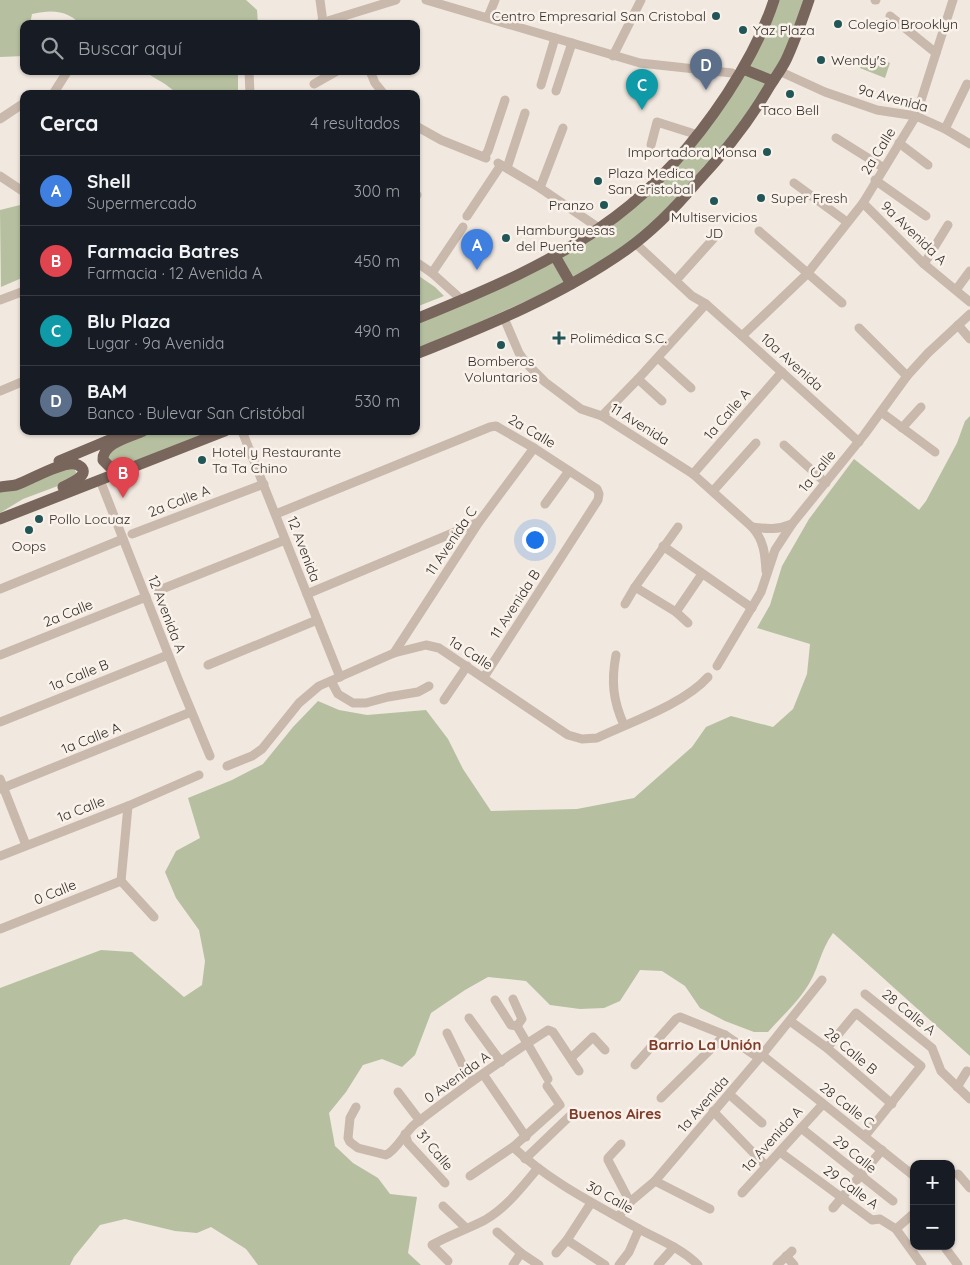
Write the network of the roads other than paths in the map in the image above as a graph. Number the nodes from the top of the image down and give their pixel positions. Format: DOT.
graph roads {
  1 [pos="320,0"];
  2 [pos="396,0"];
  3 [pos="426,0"];
  4 [pos="495,0"];
  5 [pos="641,0"];
  6 [pos="774,0"];
  7 [pos="809,0"];
  8 [pos="953,0"];
  9 [pos="351,14"];
  10 [pos="890,16"];
  11 [pos="488,17"];
  12 [pos="320,20"];
  13 [pos="330,20"];
  14 [pos="353,20"];
  15 [pos="555,38"];
  16 [pos="572,43"];
  17 [pos="936,53"];
  18 [pos="613,56"];
  19 [pos="740,73"];
  20 [pos="65,75"];
  21 [pos="249,75"];
  22 [pos="330,75"];
  23 [pos="372,75"];
  24 [pos="776,76"];
  25 [pos="314,84"];
  26 [pos="967,84"];
  27 [pos="541,85"];
  28 [pos="55,90"];
  29 [pos="250,90"];
  30 [pos="381,90"];
  31 [pos="556,91"];
  32 [pos="505,100"];
  33 [pos="20,106"];
  34 [pos="525,113"];
  35 [pos="916,116"];
  36 [pos="0,119"];
  37 [pos="420,128"];
  38 [pos="563,128"];
  39 [pos="945,129"];
  40 [pos="698,135"];
  41 [pos="836,138"];
  42 [pos="899,143"];
  43 [pos="970,144"];
  44 [pos="650,145"];
  45 [pos="502,165"];
  46 [pos="928,165"];
  47 [pos="884,168"];
  48 [pos="0,176"];
  49 [pos="875,180"];
  50 [pos="794,183"];
  51 [pos="540,188"];
  52 [pos="20,189"];
  53 [pos="863,203"];
  54 [pos="467,216"];
  55 [pos="926,216"];
  56 [pos="847,222"];
  57 [pos="948,225"];
  58 [pos="463,227"];
  59 [pos="599,228"];
  60 [pos="758,231"];
  61 [pos="646,234"];
  62 [pos="714,238"];
  63 [pos="635,243"];
  64 [pos="555,256"];
  65 [pos="420,264"];
  66 [pos="924,264"];
  67 [pos="970,271"];
  68 [pos="432,272"];
  69 [pos="807,274"];
  70 [pos="679,277"];
  71 [pos="571,284"];
  72 [pos="956,290"];
  73 [pos="20,292"];
  74 [pos="0,300"];
  75 [pos="462,300"];
  76 [pos="970,302"];
  77 [pos="842,303"];
  78 [pos="706,304"];
  79 [pos="970,314"];
  80 [pos="420,317"];
  81 [pos="504,318"];
  82 [pos="958,326"];
  83 [pos="859,328"];
  84 [pos="742,336"];
  85 [pos="970,339"];
  86 [pos="420,352"];
  87 [pos="658,358"];
  88 [pos="782,372"];
  89 [pos="907,376"];
  90 [pos="638,379"];
  91 [pos="20,383"];
  92 [pos="691,388"];
  93 [pos="0,391"];
  94 [pos="662,401"];
  95 [pos="921,407"];
  96 [pos="881,412"];
  97 [pos="602,416"];
  98 [pos="902,428"];
  99 [pos="122,435"];
  100 [pos="134,435"];
  101 [pos="214,435"];
  102 [pos="244,435"];
  103 [pos="207,438"];
  104 [pos="858,442"];
  105 [pos="756,443"];
  106 [pos="784,445"];
  107 [pos="534,448"];
  108 [pos="935,452"];
  109 [pos="569,470"];
  110 [pos="693,474"];
  111 [pos="100,480"];
  112 [pos="826,483"];
  113 [pos="264,484"];
  114 [pos="0,486"];
  115 [pos="714,491"];
  116 [pos="599,494"];
  117 [pos="545,504"];
  118 [pos="276,514"];
  119 [pos="4,517"];
  120 [pos="479,522"];
  121 [pos="792,524"];
  122 [pos="678,527"];
  123 [pos="752,527"];
  124 [pos="132,534"];
  125 [pos="123,539"];
  126 [pos="286,540"];
  127 [pos="664,546"];
  128 [pos="702,574"];
  129 [pos="766,577"];
  130 [pos="635,587"];
  131 [pos="0,589"];
  132 [pos="157,592"];
  133 [pos="307,594"];
  134 [pos="146,597"];
  135 [pos="625,604"];
  136 [pos="752,608"];
  137 [pos="676,612"];
  138 [pos="317,620"];
  139 [pos="688,623"];
  140 [pos="394,653"];
  141 [pos="0,655"];
  142 [pos="168,655"];
  143 [pos="616,655"];
  144 [pos="208,665"];
  145 [pos="467,666"];
  146 [pos="717,666"];
  147 [pos="484,677"];
  148 [pos="708,677"];
  149 [pos="335,679"];
  150 [pos="429,686"];
  151 [pos="444,700"];
  152 [pos="191,712"];
  153 [pos="0,722"];
  154 [pos="624,725"];
  155 [pos="210,756"];
  156 [pos="227,766"];
  157 [pos="199,775"];
  158 [pos="1,786"];
  159 [pos="128,806"];
  160 [pos="26,845"];
  161 [pos="0,856"];
  162 [pos="120,880"];
  163 [pos="154,917"];
  164 [pos="0,929"];
  165 [pos="822,980"];
  166 [pos="865,994"];
  167 [pos="513,999"];
  168 [pos="495,1000"];
  169 [pos="469,1018"];
  170 [pos="790,1021"];
  171 [pos="517,1023"];
  172 [pos="447,1033"];
  173 [pos="725,1036"];
  174 [pos="526,1044"];
  175 [pos="827,1048"];
  176 [pos="605,1050"];
  177 [pos="760,1057"];
  178 [pos="571,1058"];
  179 [pos="500,1062"];
  180 [pos="635,1065"];
  181 [pos="579,1071"];
  182 [pos="967,1071"];
  183 [pos="483,1074"];
  184 [pos="471,1082"];
  185 [pos="957,1087"];
  186 [pos="398,1092"];
  187 [pos="729,1094"];
  188 [pos="661,1098"];
  189 [pos="970,1099"];
  190 [pos="823,1104"];
  191 [pos="892,1104"];
  192 [pos="356,1107"];
  193 [pos="713,1111"];
  194 [pos="574,1112"];
  195 [pos="420,1121"];
  196 [pos="762,1124"];
  197 [pos="801,1128"];
  198 [pos="405,1134"];
  199 [pos="526,1136"];
  200 [pos="865,1136"];
  201 [pos="621,1144"];
  202 [pos="513,1147"];
  203 [pos="882,1150"];
  204 [pos="780,1152"];
  205 [pos="525,1159"];
  206 [pos="766,1166"];
  207 [pos="538,1168"];
  208 [pos="910,1173"];
  209 [pos="958,1174"];
  210 [pos="470,1176"];
  211 [pos="860,1176"];
  212 [pos="655,1181"];
  213 [pos="445,1183"];
  214 [pos="970,1188"];
  215 [pos="742,1193"];
  216 [pos="842,1198"];
  217 [pos="892,1201"];
  218 [pos="630,1202"];
  219 [pos="592,1203"];
  220 [pos="443,1206"];
  221 [pos="833,1208"];
  222 [pos="710,1209"];
  223 [pos="618,1217"];
  224 [pos="910,1217"];
  225 [pos="466,1228"];
  226 [pos="640,1229"];
  227 [pos="896,1230"];
  228 [pos="497,1232"];
  229 [pos="567,1240"];
  230 [pos="674,1247"];
  231 [pos="947,1250"];
  232 [pos="521,1253"];
  233 [pos="556,1253"];
  234 [pos="448,1260"];
  235 [pos="695,1264"];
  236 [pos="513,1265"];
  237 [pos="539,1265"];
  238 [pos="605,1265"];
  239 [pos="619,1265"];
  240 [pos="658,1265"];
  241 [pos="777,1265"];
  242 [pos="794,1265"];
  243 [pos="922,1265"];
  244 [pos="958,1265"];
  1 -- 12 [label="street"];
  2 -- 9 [label="street"];
  3 -- 11 [label="street"];
  4 -- 11 [label="street"];
  5 -- 18 [label="street"];
  6 -- 19 [label="main road"];
  7 -- 24 [label="main road"];
  8 -- 17 [label="street, 2a Calle"];
  9 -- 13 [label="street"];
  9 -- 14 [label="street"];
  10 -- 17 [label="street"];
  11 -- 15 [label="street"];
  15 -- 16 [label="street"];
  15 -- 27 [label="street"];
  16 -- 18 [label="street"];
  16 -- 31 [label="street"];
  17 -- 35 [label="street, 2a Calle"];
  18 -- 19 [label="street"];
  19 -- 24 [label="main road"];
  19 -- 40 [label="main road"];
  20 -- 28 [label="street"];
  21 -- 29 [label="street"];
  22 -- 25 [label="street"];
  23 -- 30 [label="street"];
  24 -- 35 [label="street, 9a Avenida"];
  24 -- 61 [label="main road"];
  26 -- 39 [label="street"];
  32 -- 37 [label="street"];
  33 -- 36 [label="street"];
  34 -- 45 [label="street"];
  35 -- 39 [label="street, 9a Avenida"];
  35 -- 42 [label="street, 2a Calle"];
  38 -- 51 [label="street"];
  39 -- 43 [label="street, 9a Avenida"];
  40 -- 44 [label="street"];
  40 -- 59 [label="main road"];
  41 -- 47 [label="street"];
  42 -- 46 [label="street"];
  42 -- 47 [label="street, 2a Calle"];
  45 -- 51 [label="street"];
  45 -- 54 [label="street"];
  47 -- 49 [label="street, 2a Calle"];
  48 -- 52 [label="street"];
  49 -- 53 [label="street, 2a Calle"];
  49 -- 55 [label="street"];
  50 -- 56 [label="street"];
  51 -- 59 [label="street"];
  53 -- 56 [label="street, 2a Calle"];
  53 -- 66 [label="street, 9a Avenida A"];
  56 -- 69 [label="street, 2a Calle"];
  57 -- 66 [label="street"];
  58 -- 68 [label="street"];
  59 -- 64 [label="main road"];
  60 -- 69 [label="street"];
  61 -- 63 [label="main road"];
  61 -- 70 [label="street, 10a Avenida"];
  62 -- 70 [label="street"];
  63 -- 71 [label="main road"];
  63 -- 78 [label="street, 10a Avenida"];
  64 -- 71 [label="main road"];
  64 -- 75 [label="main road"];
  65 -- 68 [label="street"];
  66 -- 72 [label="street, 9a Avenida A"];
  67 -- 72 [label="street"];
  68 -- 75 [label="street"];
  69 -- 77 [label="street"];
  69 -- 84 [label="street, 2a Calle"];
  70 -- 78 [label="street, 10a Avenida"];
  71 -- 81 [label="main road"];
  72 -- 76 [label="street, 9a Avenida A"];
  73 -- 74 [label="street"];
  75 -- 80 [label="main road"];
  78 -- 84 [label="street, 10a Avenida"];
  78 -- 87 [label="street"];
  79 -- 82 [label="street, 1a Calle"];
  81 -- 86 [label="main road"];
  81 -- 97 [label="street, 11 Avenida"];
  82 -- 85 [label="street"];
  82 -- 89 [label="street, 1a Calle"];
  83 -- 89 [label="street"];
  84 -- 88 [label="street, 10a Avenida"];
  87 -- 90 [label="street"];
  87 -- 92 [label="street"];
  88 -- 104 [label="street, 10a Avenida"];
  88 -- 110 [label="street, 1a Calle A"];
  89 -- 96 [label="street, 1a Calle"];
  90 -- 94 [label="street"];
  90 -- 97 [label="street"];
  91 -- 93 [label="street"];
  95 -- 98 [label="street"];
  96 -- 98 [label="street"];
  96 -- 104 [label="street, 1a Calle"];
  97 -- 110 [label="street, 11 Avenida"];
  98 -- 108 [label="street"];
  99 -- 114 [label="main road"];
  100 -- 103 [label="main road"];
  101 -- 103 [label="main road"];
  102 -- 113 [label="street, 12 Avenida"];
  103 -- 111 [label="main road"];
  104 -- 112 [label="street, 1a Calle"];
  105 -- 115 [label="street"];
  106 -- 112 [label="street"];
  107 -- 109 [label="street, 2a Calle"];
  107 -- 118 [label="street, 2a Calle"];
  107 -- 120 [label="street, 11 Avenida C"];
  109 -- 116 [label="street, 2a Calle"];
  109 -- 117 [label="street"];
  110 -- 115 [label="street, 11 Avenida"];
  111 -- 119 [label="main road"];
  111 -- 125 [label="street, 12 Avenida A"];
  112 -- 121 [label="street, 1a Calle"];
  113 -- 118 [label="street, 12 Avenida"];
  113 -- 124 [label="street, 2a Calle A"];
  114 -- 119 [label="main road"];
  115 -- 123 [label="street, 11 Avenida"];
  116 -- 147 [label="street, 11 Avenida B"];
  118 -- 126 [label="street, 12 Avenida"];
  120 -- 133 [label="street"];
  120 -- 140 [label="street, 11 Avenida C"];
  121 -- 123 [label="street"];
  121 -- 129 [label="street, 1a Calle"];
  122 -- 127 [label="street"];
  123 -- 129 [label="street, 11 Avenida"];
  125 -- 131 [label="street"];
  125 -- 134 [label="street, 12 Avenida A"];
  126 -- 132 [label="street"];
  126 -- 133 [label="street, 12 Avenida"];
  127 -- 128 [label="street"];
  127 -- 130 [label="street"];
  128 -- 136 [label="street"];
  128 -- 137 [label="street"];
  129 -- 136 [label="street, 1a Calle"];
  130 -- 135 [label="street"];
  130 -- 137 [label="street"];
  133 -- 138 [label="street, 12 Avenida"];
  134 -- 141 [label="street, 2a Calle"];
  134 -- 142 [label="street, 12 Avenida A"];
  136 -- 146 [label="street, 1a Calle"];
  137 -- 139 [label="street"];
  138 -- 144 [label="street"];
  138 -- 149 [label="street, 12 Avenida"];
  140 -- 145 [label="street, 1a Calle"];
  140 -- 149 [label="street, 1a Calle"];
  142 -- 152 [label="street, 12 Avenida A"];
  142 -- 153 [label="street, 1a Calle B"];
  143 -- 154 [label="street"];
  145 -- 147 [label="street, 1a Calle"];
  145 -- 151 [label="street"];
  147 -- 154 [label="street, 1a Calle"];
  148 -- 154 [label="street, 1a Calle"];
  149 -- 150 [label="street, 12 Avenida"];
  149 -- 156 [label="street, 1a Calle"];
  152 -- 155 [label="street, 12 Avenida A"];
  152 -- 158 [label="street, 1a Calle A"];
  157 -- 159 [label="street, 1a Calle"];
  158 -- 160 [label="street"];
  159 -- 160 [label="street, 1a Calle"];
  159 -- 162 [label="street"];
  160 -- 161 [label="street, 1a Calle"];
  162 -- 163 [label="street"];
  162 -- 164 [label="street, 0 Calle"];
  165 -- 170 [label="street, 1a Avenida"];
  166 -- 185 [label="street, 28 Calle A"];
  167 -- 171 [label="street"];
  168 -- 171 [label="street"];
  169 -- 179 [label="street"];
  170 -- 175 [label="street, 28 Calle B"];
  170 -- 177 [label="street, 1a Avenida"];
  171 -- 174 [label="street"];
  172 -- 184 [label="street"];
  173 -- 177 [label="street, 28 Calle C"];
  173 -- 180 [label="street, 28 Calle C"];
  173 -- 188 [label="street"];
  174 -- 178 [label="street, 0 Avenida A"];
  174 -- 179 [label="street, 0 Avenida A"];
  174 -- 199 [label="street"];
  175 -- 191 [label="street, 28 Calle B"];
  175 -- 191 [label="street"];
  176 -- 178 [label="street"];
  177 -- 187 [label="street, 1a Avenida"];
  177 -- 190 [label="street, 28 Calle C"];
  178 -- 181 [label="street"];
  179 -- 183 [label="street, 0 Avenida A"];
  182 -- 185 [label="street"];
  183 -- 184 [label="street, 0 Avenida A"];
  183 -- 199 [label="street"];
  184 -- 195 [label="street, 0 Avenida A"];
  185 -- 189 [label="street, 28 Calle A"];
  186 -- 195 [label="street"];
  187 -- 193 [label="street, 1a Avenida"];
  187 -- 196 [label="street"];
  190 -- 197 [label="street, 1a Avenida A"];
  190 -- 200 [label="street, 28 Calle C"];
  191 -- 200 [label="street"];
  192 -- 198 [label="street, 0 Avenida A"];
  193 -- 206 [label="street"];
  193 -- 212 [label="street, 1a Avenida"];
  194 -- 205 [label="street"];
  195 -- 198 [label="street, 0 Avenida A"];
  197 -- 204 [label="street, 1a Avenida A"];
  197 -- 211 [label="street, 29 Calle"];
  198 -- 213 [label="street, 31 Calle"];
  199 -- 202 [label="street"];
  200 -- 203 [label="street, 28 Calle C"];
  201 -- 218 [label="street"];
  202 -- 205 [label="street, 30 Calle"];
  202 -- 210 [label="street"];
  203 -- 208 [label="street, 28 Calle C"];
  203 -- 211 [label="street"];
  204 -- 206 [label="street, 1a Avenida A"];
  204 -- 216 [label="street, 29 Calle A"];
  205 -- 207 [label="street, 30 Calle"];
  206 -- 215 [label="street, 1a Avenida A"];
  207 -- 219 [label="street, 30 Calle"];
  207 -- 225 [label="street"];
  209 -- 214 [label="street"];
  211 -- 216 [label="street"];
  211 -- 217 [label="street, 29 Calle"];
  212 -- 218 [label="street, 1a Avenida"];
  212 -- 222 [label="street"];
  216 -- 221 [label="street"];
  216 -- 227 [label="street, 29 Calle A"];
  218 -- 223 [label="street, 1a Avenida"];
  219 -- 223 [label="street, 30 Calle"];
  219 -- 229 [label="street"];
  220 -- 225 [label="street"];
  223 -- 226 [label="street, 30 Calle"];
  224 -- 227 [label="street"];
  225 -- 234 [label="street"];
  226 -- 230 [label="street, 30 Calle"];
  226 -- 239 [label="street"];
  227 -- 243 [label="street, 29 Calle A"];
  228 -- 232 [label="street"];
  229 -- 233 [label="street"];
  229 -- 238 [label="street"];
  230 -- 235 [label="street, 30 Calle"];
  230 -- 240 [label="street"];
  231 -- 244 [label="street"];
  232 -- 236 [label="street"];
  232 -- 237 [label="street"];
  241 -- 242 [label="street"];
}
